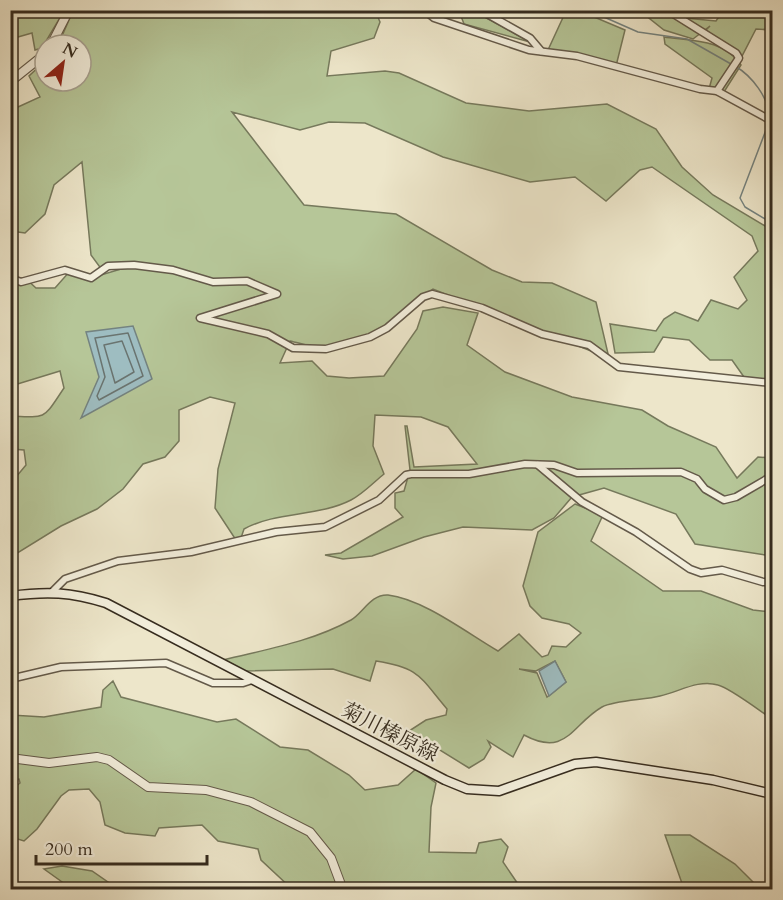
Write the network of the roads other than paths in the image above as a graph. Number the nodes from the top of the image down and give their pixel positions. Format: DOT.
graph roads {
  1 [pos="69,10"];
  2 [pos="424,10"];
  3 [pos="480,10"];
  4 [pos="667,10"];
  5 [pos="57,33"];
  6 [pos="541,51"];
  7 [pos="33,64"];
  8 [pos="10,82"];
  9 [pos="717,91"];
  10 [pos="772,121"];
  11 [pos="10,278"];
  12 [pos="772,383"];
  13 [pos="537,464"];
  14 [pos="772,476"];
  15 [pos="772,582"];
  16 [pos="52,592"];
  17 [pos="10,596"];
  18 [pos="10,679"];
  19 [pos="252,680"];
  20 [pos="10,758"];
  21 [pos="772,794"];
  22 [pos="343,890"];
  1 -- 5 [label="street"];
  2 -- 6 [label="street"];
  3 -- 6 [label="street"];
  4 -- 9 [label="street"];
  6 -- 9 [label="street"];
  7 -- 8 [label="street"];
  9 -- 10 [label="street"];
  11 -- 12 [label="street"];
  13 -- 14 [label="street"];
  13 -- 15 [label="street"];
  13 -- 16 [label="street"];
  16 -- 17 [label="main road, 菊川榛原線"];
  16 -- 19 [label="main road, 菊川榛原線"];
  18 -- 19 [label="street"];
  19 -- 21 [label="main road, 菊川榛原線"];
  20 -- 22 [label="street"];
}
